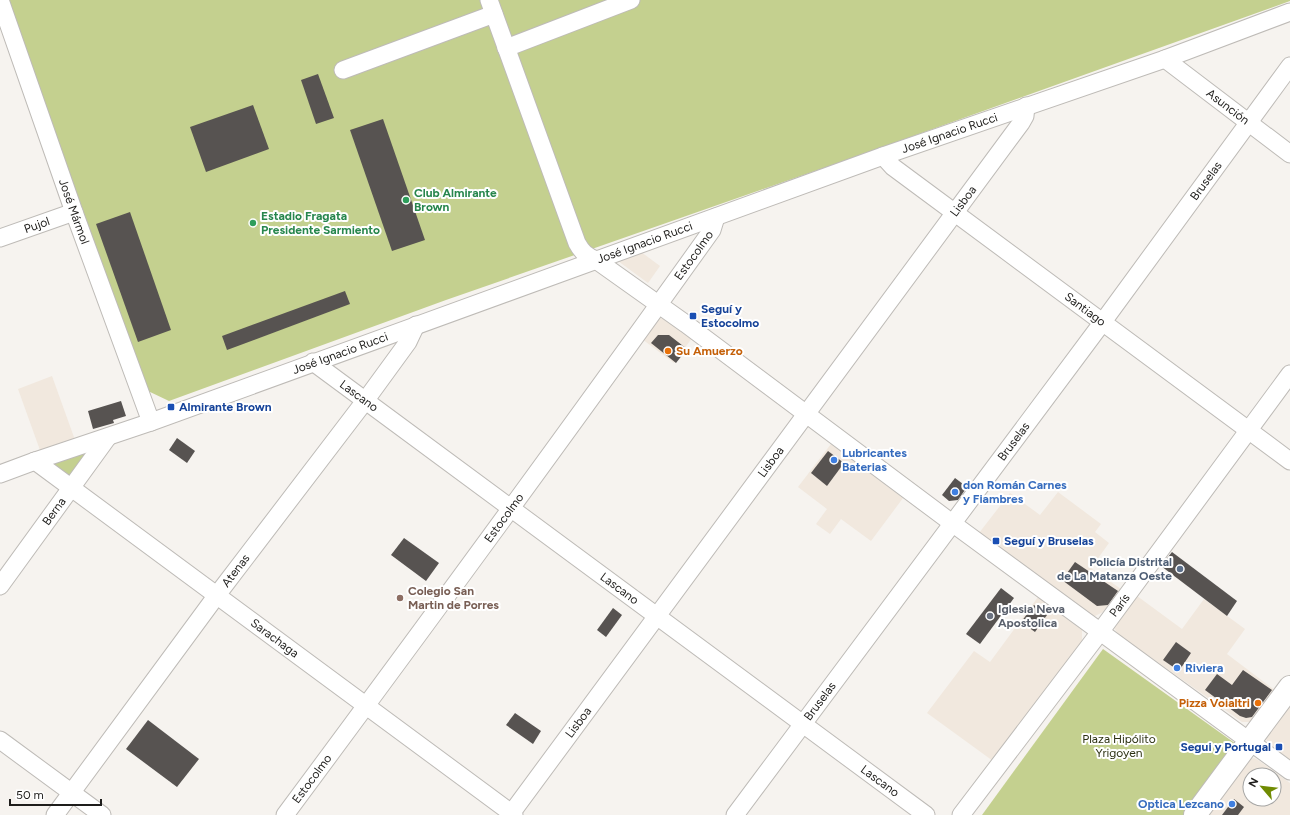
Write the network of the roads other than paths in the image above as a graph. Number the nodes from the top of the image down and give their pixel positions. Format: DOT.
graph roads {
  1 [pos="631,0"];
  2 [pos="1,4"];
  3 [pos="492,7"];
  4 [pos="1290,12"];
  5 [pos="506,48"];
  6 [pos="1165,59"];
  7 [pos="1290,66"];
  8 [pos="343,70"];
  9 [pos="1026,106"];
  10 [pos="1249,123"];
  11 [pos="1290,154"];
  12 [pos="883,156"];
  13 [pos="74,212"];
  14 [pos="956,213"];
  15 [pos="716,217"];
  16 [pos="0,238"];
  17 [pos="596,260"];
  18 [pos="659,304"];
  19 [pos="1102,323"];
  20 [pos="416,325"];
  21 [pos="313,362"];
  22 [pos="1290,374"];
  23 [pos="365,401"];
  24 [pos="807,414"];
  25 [pos="151,422"];
  26 [pos="1248,430"];
  27 [pos="108,437"];
  28 [pos="35,461"];
  29 [pos="1290,461"];
  30 [pos="0,474"];
  31 [pos="71,488"];
  32 [pos="512,509"];
  33 [pos="952,523"];
  34 [pos="0,586"];
  35 [pos="217,595"];
  36 [pos="656,616"];
  37 [pos="1100,632"];
  38 [pos="1290,686"];
  39 [pos="367,705"];
  40 [pos="802,725"];
  41 [pos="0,740"];
  42 [pos="1250,740"];
  43 [pos="1290,771"];
  44 [pos="72,792"];
  45 [pos="512,814"];
  46 [pos="55,815"];
  47 [pos="102,815"];
  48 [pos="285,815"];
  49 [pos="735,815"];
  50 [pos="926,815"];
  51 [pos="961,815"];
  52 [pos="1195,815"];
  1 -- 5 [label="street"];
  2 -- 13 [label="street, José Mármol"];
  3 -- 5 [label="street"];
  3 -- 8 [label="street"];
  4 -- 6 [label="street, José Ignacio Rucci"];
  5 -- 17 [label="street"];
  6 -- 9 [label="street, José Ignacio Rucci"];
  6 -- 10 [label="street, Asunción"];
  7 -- 10 [label="street, Bruselas"];
  9 -- 12 [label="street, José Ignacio Rucci"];
  9 -- 14 [label="street, Lisboa"];
  10 -- 11 [label="street, Asunción"];
  10 -- 19 [label="street, Bruselas"];
  12 -- 14 [label="street, Santiago"];
  12 -- 15 [label="street, José Ignacio Rucci"];
  13 -- 16 [label="street, Pujol"];
  13 -- 25 [label="street, José Mármol"];
  14 -- 19 [label="street, Santiago"];
  14 -- 24 [label="street, Lisboa"];
  15 -- 17 [label="street, José Ignacio Rucci"];
  15 -- 18 [label="street, Estocolmo"];
  17 -- 18 [label="street"];
  17 -- 20 [label="street, José Ignacio Rucci"];
  18 -- 24 [label="street"];
  18 -- 32 [label="street, Estocolmo"];
  19 -- 26 [label="street, Santiago"];
  19 -- 33 [label="street, Bruselas"];
  20 -- 21 [label="street, José Ignacio Rucci"];
  20 -- 23 [label="street, Atenas"];
  21 -- 23 [label="street, Lascano"];
  21 -- 25 [label="street, José Ignacio Rucci"];
  22 -- 26 [label="street, París"];
  23 -- 32 [label="street, Lascano"];
  23 -- 35 [label="street, Atenas"];
  24 -- 33 [label="street"];
  24 -- 36 [label="street, Lisboa"];
  25 -- 27 [label="street, José Ignacio Rucci"];
  26 -- 29 [label="street, Santiago"];
  26 -- 37 [label="street, París"];
  27 -- 28 [label="street, José Ignacio Rucci"];
  27 -- 31 [label="street, Berna"];
  28 -- 30 [label="street, José Ignacio Rucci"];
  28 -- 31 [label="street, Sarachaga"];
  31 -- 34 [label="street, Berna"];
  31 -- 35 [label="street, Sarachaga"];
  32 -- 36 [label="street, Lascano"];
  32 -- 39 [label="street, Estocolmo"];
  33 -- 37 [label="street"];
  33 -- 40 [label="street, Bruselas"];
  35 -- 39 [label="street, Sarachaga"];
  35 -- 44 [label="street, Atenas"];
  36 -- 40 [label="street, Lascano"];
  36 -- 45 [label="street, Lisboa"];
  37 -- 42 [label="street"];
  37 -- 51 [label="street, París"];
  38 -- 42 [label="main road"];
  39 -- 45 [label="street, Sarachaga"];
  39 -- 48 [label="street, Estocolmo"];
  40 -- 49 [label="street, Bruselas"];
  40 -- 50 [label="street, Lascano"];
  41 -- 44 [label="street"];
  42 -- 43 [label="street"];
  42 -- 52 [label="main road"];
  44 -- 46 [label="street, Atenas"];
  44 -- 47 [label="street"];
}
